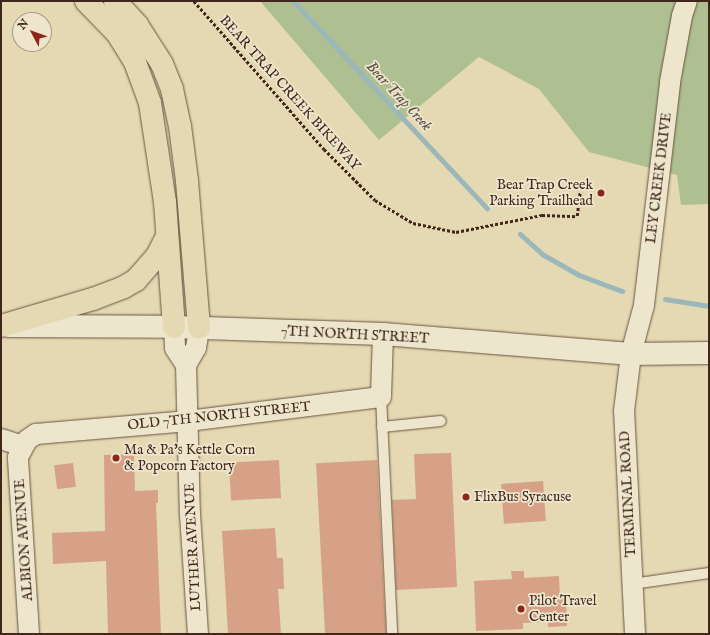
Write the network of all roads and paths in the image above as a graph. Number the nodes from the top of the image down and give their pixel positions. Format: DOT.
graph roads {
  1 [pos="86,1"];
  2 [pos="116,1"];
  3 [pos="194,1"];
  4 [pos="687,1"];
  5 [pos="580,192"];
  6 [pos="167,236"];
  7 [pos="1,326"];
  8 [pos="174,327"];
  9 [pos="199,328"];
  10 [pos="383,334"];
  11 [pos="709,353"];
  12 [pos="631,354"];
  13 [pos="186,365"];
  14 [pos="381,397"];
  15 [pos="188,420"];
  16 [pos="441,421"];
  17 [pos="382,427"];
  18 [pos="1,439"];
  19 [pos="22,446"];
  20 [pos="709,573"];
  21 [pos="632,584"];
  22 [pos="29,634"];
  23 [pos="198,634"];
  24 [pos="392,634"];
  25 [pos="635,634"];
  1 -- 6 [label="highway"];
  2 -- 9 [label="highway"];
  3 -- 5 [label="path, BEAR TRAP CREEK BIKEWAY"];
  4 -- 12 [label="street, LEY CREEK DRIVE"];
  6 -- 7 [label="highway"];
  6 -- 8 [label="highway"];
  7 -- 8 [label="street, 7TH NORTH STREET"];
  8 -- 9 [label="street, 7TH NORTH STREET"];
  8 -- 13 [label="street"];
  9 -- 10 [label="street, 7TH NORTH STREET"];
  9 -- 13 [label="street"];
  10 -- 12 [label="street, 7TH NORTH STREET"];
  10 -- 14 [label="street"];
  11 -- 12 [label="street, 7TH NORTH STREET"];
  12 -- 21 [label="street, TERMINAL ROAD"];
  13 -- 15 [label="street, LUTHER AVENUE"];
  14 -- 15 [label="street, OLD 7TH NORTH STREET"];
  14 -- 17 [label="lane"];
  15 -- 19 [label="street, OLD 7TH NORTH STREET"];
  15 -- 23 [label="street, LUTHER AVENUE"];
  16 -- 17 [label="lane"];
  17 -- 24 [label="lane"];
  18 -- 19 [label="street"];
  19 -- 22 [label="street, ALBION AVENUE"];
  20 -- 21 [label="lane"];
  21 -- 25 [label="street, TERMINAL ROAD"];
}
